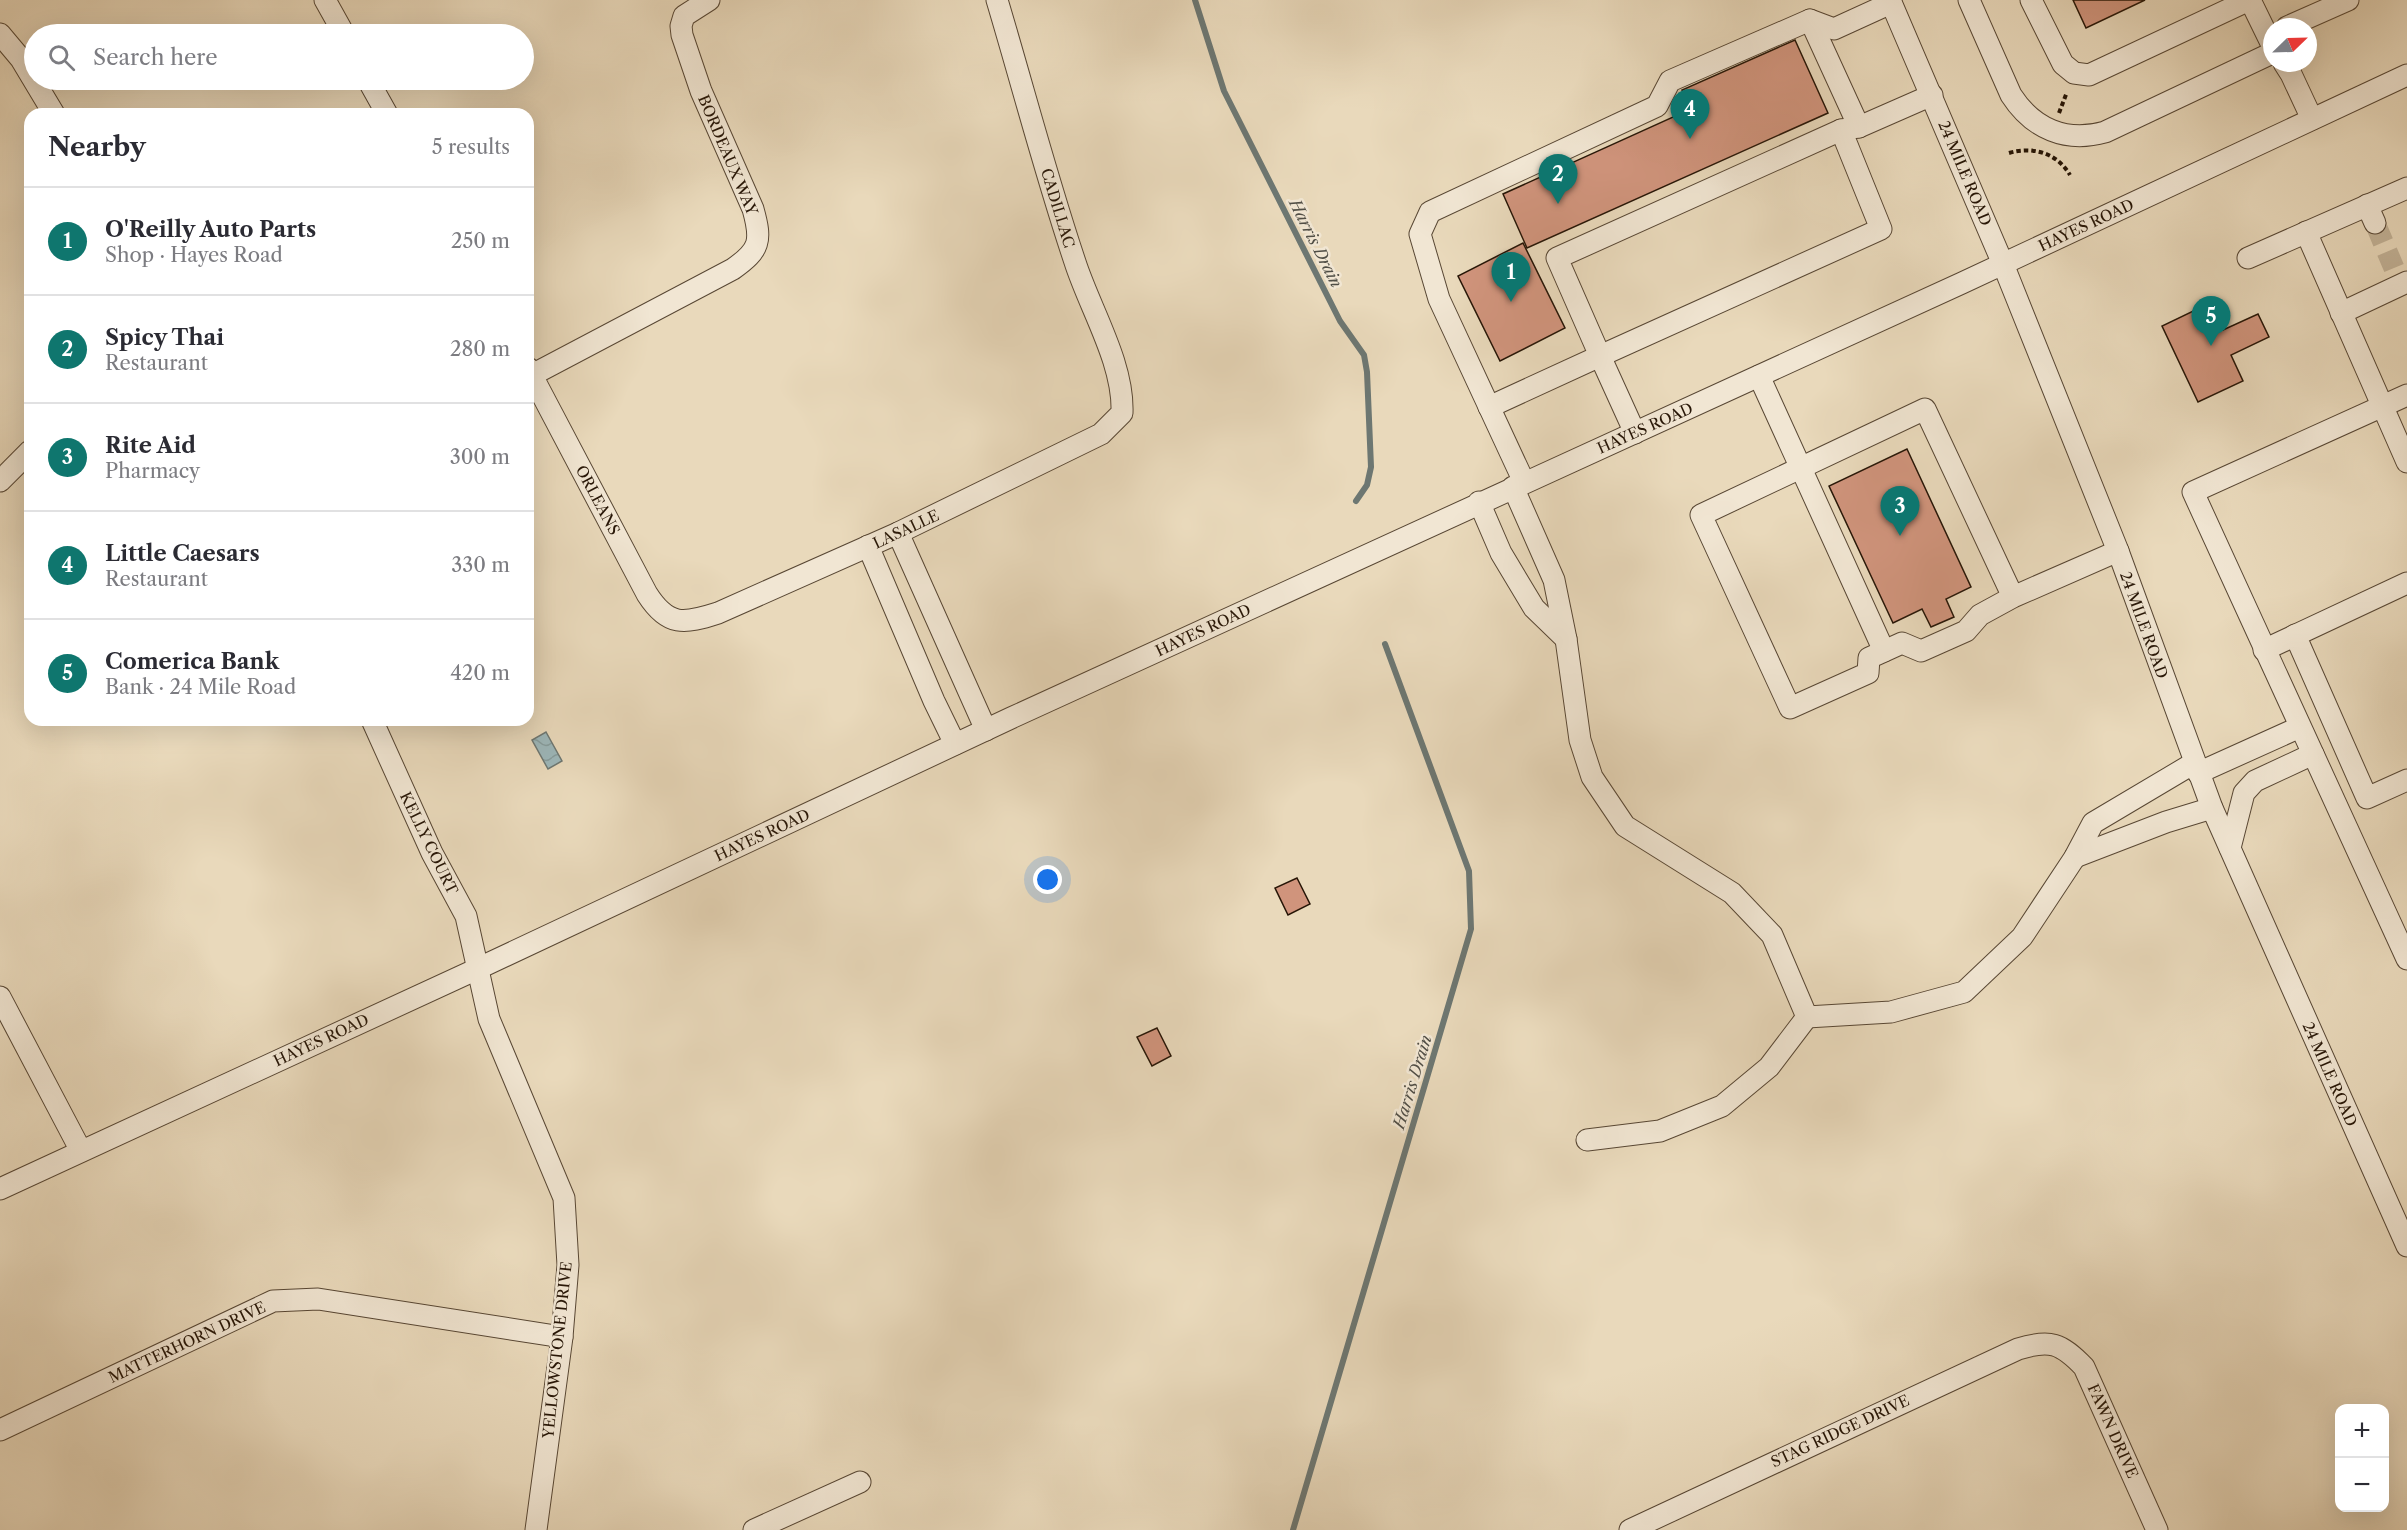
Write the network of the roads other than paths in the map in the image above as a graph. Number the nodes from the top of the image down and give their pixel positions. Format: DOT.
graph roads {
  1 [pos="325,0"];
  2 [pos="709,0"];
  3 [pos="997,0"];
  4 [pos="1969,0"];
  5 [pos="2031,0"];
  6 [pos="2250,0"];
  7 [pos="2348,0"];
  8 [pos="1891,2"];
  9 [pos="2307,18"];
  10 [pos="1810,20"];
  11 [pos="338,24"];
  12 [pos="2263,26"];
  13 [pos="0,34"];
  14 [pos="2263,46"];
  15 [pos="24,64"];
  16 [pos="2290,72"];
  17 [pos="2407,75"];
  18 [pos="40,90"];
  19 [pos="374,90"];
  20 [pos="1932,95"];
  21 [pos="50,108"];
  22 [pos="384,108"];
  23 [pos="2312,119"];
  24 [pos="1850,129"];
  25 [pos="2407,188"];
  26 [pos="2306,232"];
  27 [pos="2248,258"];
  28 [pos="2003,264"];
  29 [pos="2401,278"];
  30 [pos="2341,313"];
  31 [pos="1600,356"];
  32 [pos="534,370"];
  33 [pos="1759,375"];
  34 [pos="534,380"];
  35 [pos="2407,394"];
  36 [pos="2381,406"];
  37 [pos="1489,407"];
  38 [pos="1122,413"];
  39 [pos="1635,433"];
  40 [pos="24,457"];
  41 [pos="2407,462"];
  42 [pos="1801,467"];
  43 [pos="0,481"];
  44 [pos="1519,484"];
  45 [pos="1479,502"];
  46 [pos="898,533"];
  47 [pos="868,546"];
  48 [pos="2118,551"];
  49 [pos="2407,584"];
  50 [pos="2013,597"];
  51 [pos="678,620"];
  52 [pos="2295,635"];
  53 [pos="1566,639"];
  54 [pos="2264,650"];
  55 [pos="1884,651"];
  56 [pos="375,726"];
  57 [pos="2300,727"];
  58 [pos="986,730"];
  59 [pos="955,744"];
  60 [pos="2313,754"];
  61 [pos="2196,768"];
  62 [pos="2407,780"];
  63 [pos="2367,798"];
  64 [pos="2212,808"];
  65 [pos="2339,812"];
  66 [pos="2230,848"];
  67 [pos="2075,857"];
  68 [pos="2407,958"];
  69 [pos="477,969"];
  70 [pos="0,997"];
  71 [pos="1807,1017"];
  72 [pos="1587,1140"];
  73 [pos="81,1151"];
  74 [pos="0,1189"];
  75 [pos="2406,1241"];
  76 [pos="561,1337"];
  77 [pos="2054,1344"];
  78 [pos="0,1430"];
  79 [pos="860,1482"];
  80 [pos="536,1530"];
  81 [pos="754,1530"];
  82 [pos="1630,1530"];
  83 [pos="2157,1530"];
  1 -- 11 [label="street"];
  2 -- 32 [label="street, BORDEAUX WAY"];
  3 -- 38 [label="street, CADILLAC"];
  4 -- 14 [label="street"];
  5 -- 6 [label="street"];
  6 -- 12 [label="street"];
  7 -- 9 [label="street"];
  8 -- 10 [label="street"];
  8 -- 20 [label="street, 24 MILE ROAD"];
  10 -- 24 [label="street"];
  10 -- 37 [label="street"];
  13 -- 15 [label="street"];
  16 -- 23 [label="street"];
  17 -- 23 [label="street, HAYES ROAD"];
  18 -- 21 [label="street"];
  19 -- 22 [label="street"];
  20 -- 24 [label="street"];
  20 -- 28 [label="street, 24 MILE ROAD"];
  23 -- 28 [label="street, HAYES ROAD"];
  24 -- 31 [label="street"];
  24 -- 31 [label="street"];
  25 -- 26 [label="street"];
  26 -- 27 [label="street"];
  26 -- 30 [label="street"];
  28 -- 33 [label="street, HAYES ROAD"];
  28 -- 48 [label="street, 24 MILE ROAD"];
  29 -- 30 [label="street"];
  30 -- 36 [label="street"];
  31 -- 37 [label="street"];
  31 -- 39 [label="street"];
  33 -- 39 [label="street, HAYES ROAD"];
  33 -- 42 [label="street"];
  34 -- 51 [label="street, ORLEANS"];
  35 -- 36 [label="street"];
  36 -- 41 [label="street"];
  36 -- 54 [label="street"];
  37 -- 44 [label="street"];
  38 -- 46 [label="street, LASALLE"];
  39 -- 44 [label="street, HAYES ROAD"];
  40 -- 43 [label="street"];
  42 -- 50 [label="street"];
  42 -- 55 [label="street"];
  42 -- 55 [label="street"];
  44 -- 45 [label="street, HAYES ROAD"];
  44 -- 53 [label="street"];
  45 -- 53 [label="street"];
  45 -- 58 [label="street, HAYES ROAD"];
  46 -- 47 [label="street, LASALLE"];
  46 -- 58 [label="street"];
  47 -- 51 [label="street, LASALLE"];
  47 -- 59 [label="street"];
  48 -- 50 [label="street"];
  48 -- 61 [label="street, 24 MILE ROAD"];
  49 -- 52 [label="street"];
  50 -- 55 [label="street"];
  52 -- 54 [label="street"];
  52 -- 63 [label="street"];
  53 -- 71 [label="street"];
  54 -- 57 [label="street"];
  56 -- 69 [label="street, KELLY COURT"];
  57 -- 60 [label="street"];
  57 -- 61 [label="street"];
  58 -- 59 [label="street, HAYES ROAD"];
  59 -- 69 [label="street, HAYES ROAD"];
  60 -- 65 [label="street"];
  60 -- 66 [label="street"];
  61 -- 64 [label="street, 24 MILE ROAD"];
  61 -- 67 [label="street"];
  62 -- 63 [label="street"];
  63 -- 65 [label="street"];
  64 -- 66 [label="street, 24 MILE ROAD"];
  64 -- 67 [label="street"];
  65 -- 68 [label="street"];
  66 -- 75 [label="street, 24 MILE ROAD"];
  67 -- 71 [label="street"];
  69 -- 73 [label="street, HAYES ROAD"];
  69 -- 76 [label="street, YELLOWSTONE DRIVE"];
  70 -- 73 [label="street"];
  71 -- 72 [label="street"];
  73 -- 74 [label="street, HAYES ROAD"];
  76 -- 78 [label="street, MATTERHORN DRIVE"];
  76 -- 80 [label="street, YELLOWSTONE DRIVE"];
  77 -- 82 [label="street, STAG RIDGE DRIVE"];
  77 -- 83 [label="street, FAWN DRIVE"];
  79 -- 81 [label="street"];
}
